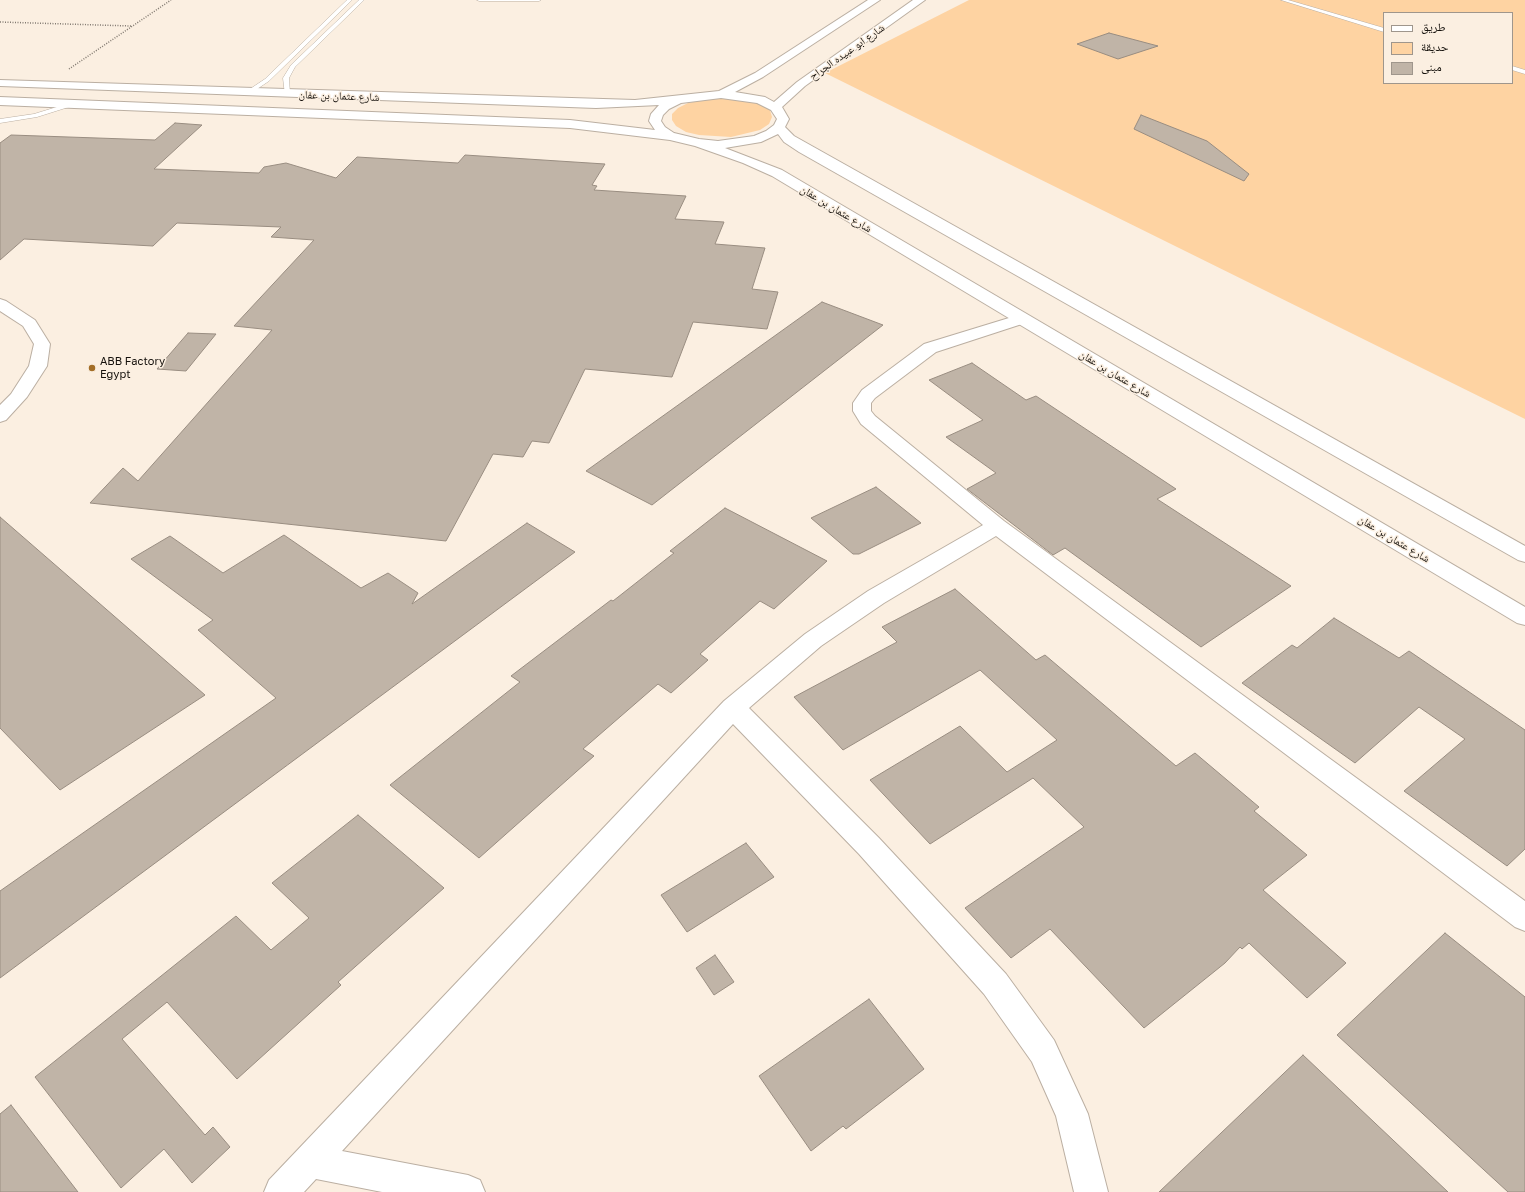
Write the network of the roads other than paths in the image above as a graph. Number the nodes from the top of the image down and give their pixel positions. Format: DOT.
graph roads {
  1 [pos="350,0"];
  2 [pos="362,0"];
  3 [pos="478,0"];
  4 [pos="539,0"];
  5 [pos="875,0"];
  6 [pos="920,0"];
  7 [pos="1283,0"];
  8 [pos="1383,30"];
  9 [pos="1513,68"];
  10 [pos="1525,72"];
  11 [pos="0,83"];
  12 [pos="249,92"];
  13 [pos="287,94"];
  14 [pos="721,94"];
  15 [pos="678,100"];
  16 [pos="0,101"];
  17 [pos="73,104"];
  18 [pos="775,107"];
  19 [pos="0,121"];
  20 [pos="779,127"];
  21 [pos="670,136"];
  22 [pos="699,144"];
  23 [pos="0,304"];
  24 [pos="1022,318"];
  25 [pos="0,416"];
  26 [pos="997,526"];
  27 [pos="1525,555"];
  28 [pos="1525,617"];
  29 [pos="733,708"];
  30 [pos="1525,918"];
  31 [pos="310,1161"];
  32 [pos="281,1192"];
  33 [pos="468,1192"];
  34 [pos="1091,1192"];
  1 -- 12 [label="lane"];
  2 -- 13 [label="lane"];
  3 -- 4 [label="lane"];
  5 -- 14 [label="main road"];
  6 -- 18 [label="main road, شارع ابو عبيده الجراح"];
  7 -- 8 [label="lane"];
  9 -- 10 [label="lane"];
  11 -- 12 [label="main road, شارع عثمان بن عفان"];
  12 -- 13 [label="main road, شارع عثمان بن عفان"];
  13 -- 15 [label="main road, شارع عثمان بن عفان"];
  14 -- 15 [label="main road, شارع عثمان بن عفان"];
  14 -- 18 [label="main road"];
  15 -- 21 [label="main road"];
  16 -- 17 [label="main road, شارع عثمان بن عفان"];
  17 -- 19 [label="lane"];
  17 -- 21 [label="main road, شارع عثمان بن عفان"];
  18 -- 20 [label="main road"];
  20 -- 22 [label="main road"];
  20 -- 27 [label="main road"];
  21 -- 22 [label="main road, شارع عثمان بن عفان"];
  22 -- 24 [label="main road, شارع عثمان بن عفان"];
  23 -- 25 [label="main road"];
  24 -- 26 [label="main road"];
  24 -- 28 [label="main road, شارع عثمان بن عفان"];
  26 -- 29 [label="main road"];
  26 -- 30 [label="main road"];
  29 -- 31 [label="main road"];
  29 -- 34 [label="main road"];
  31 -- 32 [label="main road"];
  31 -- 33 [label="main road"];
}
